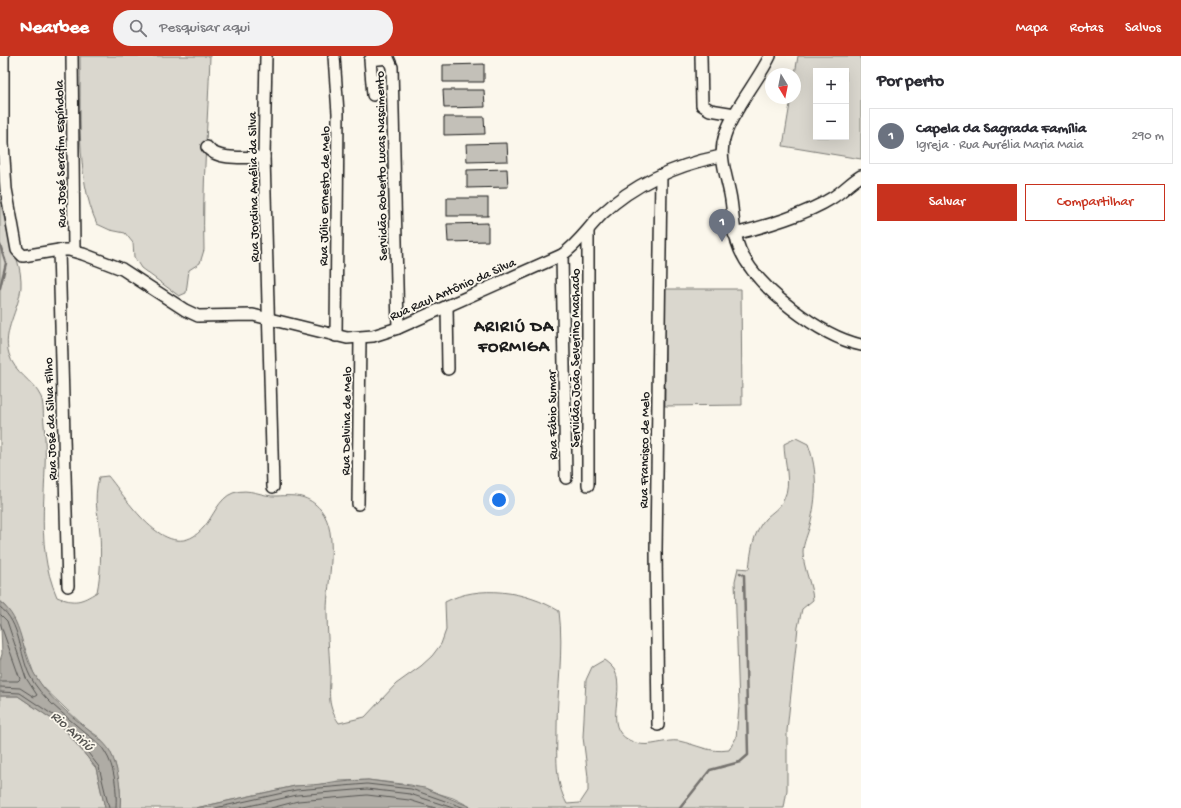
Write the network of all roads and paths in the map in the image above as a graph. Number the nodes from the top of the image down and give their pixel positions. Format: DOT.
graph roads {
  1 [pos="3,56"];
  2 [pos="72,56"];
  3 [pos="266,56"];
  4 [pos="334,56"];
  5 [pos="701,56"];
  6 [pos="770,56"];
  7 [pos="372,96"];
  8 [pos="736,114"];
  9 [pos="207,147"];
  10 [pos="721,156"];
  11 [pos="264,157"];
  12 [pos="661,175"];
  13 [pos="861,176"];
  14 [pos="588,231"];
  15 [pos="734,234"];
  16 [pos="59,250"];
  17 [pos="74,251"];
  18 [pos="562,255"];
  19 [pos="447,306"];
  20 [pos="268,318"];
  21 [pos="398,328"];
  22 [pos="336,336"];
  23 [pos="360,338"];
  24 [pos="861,345"];
  25 [pos="448,369"];
  26 [pos="566,478"];
  27 [pos="588,485"];
  28 [pos="273,487"];
  29 [pos="358,504"];
  30 [pos="68,586"];
  31 [pos="658,725"];
  1 -- 16 [label="street, Rua Raul Antônio da Silva"];
  2 -- 17 [label="street, Rua José Serafim Espíndola"];
  3 -- 11 [label="street, Rua Jordina Amélia da Silva"];
  4 -- 22 [label="street, Rua Júlio Ernesto de Melo"];
  5 -- 8 [label="street"];
  6 -- 8 [label="street"];
  7 -- 21 [label="street, Servidão Roberto Lucas Nascimento"];
  8 -- 10 [label="street"];
  9 -- 11 [label="street"];
  10 -- 12 [label="street, Rua Raul Antônio da Silva"];
  10 -- 15 [label="street"];
  11 -- 20 [label="street, Rua Jordina Amélia da Silva"];
  12 -- 14 [label="street, Rua Raul Antônio da Silva"];
  12 -- 31 [label="street, Rua Francisco de Melo"];
  13 -- 15 [label="street"];
  14 -- 18 [label="street, Rua Raul Antônio da Silva"];
  14 -- 27 [label="street, Servidão João Severino Machado"];
  15 -- 24 [label="street"];
  16 -- 17 [label="street, Rua Raul Antônio da Silva"];
  16 -- 30 [label="street, Rua José da Silva Filho"];
  17 -- 20 [label="street, Rua Raul Antônio da Silva"];
  18 -- 19 [label="street, Rua Raul Antônio da Silva"];
  18 -- 26 [label="street, Rua Fábio Sumar"];
  19 -- 21 [label="street, Rua Raul Antônio da Silva"];
  19 -- 25 [label="street"];
  20 -- 22 [label="street, Rua Raul Antônio da Silva"];
  20 -- 28 [label="street, Rua Jordina Amélia da Silva"];
  21 -- 23 [label="street, Rua Raul Antônio da Silva"];
  22 -- 23 [label="street, Rua Raul Antônio da Silva"];
  23 -- 29 [label="street, Rua Delvina de Melo"];
}
